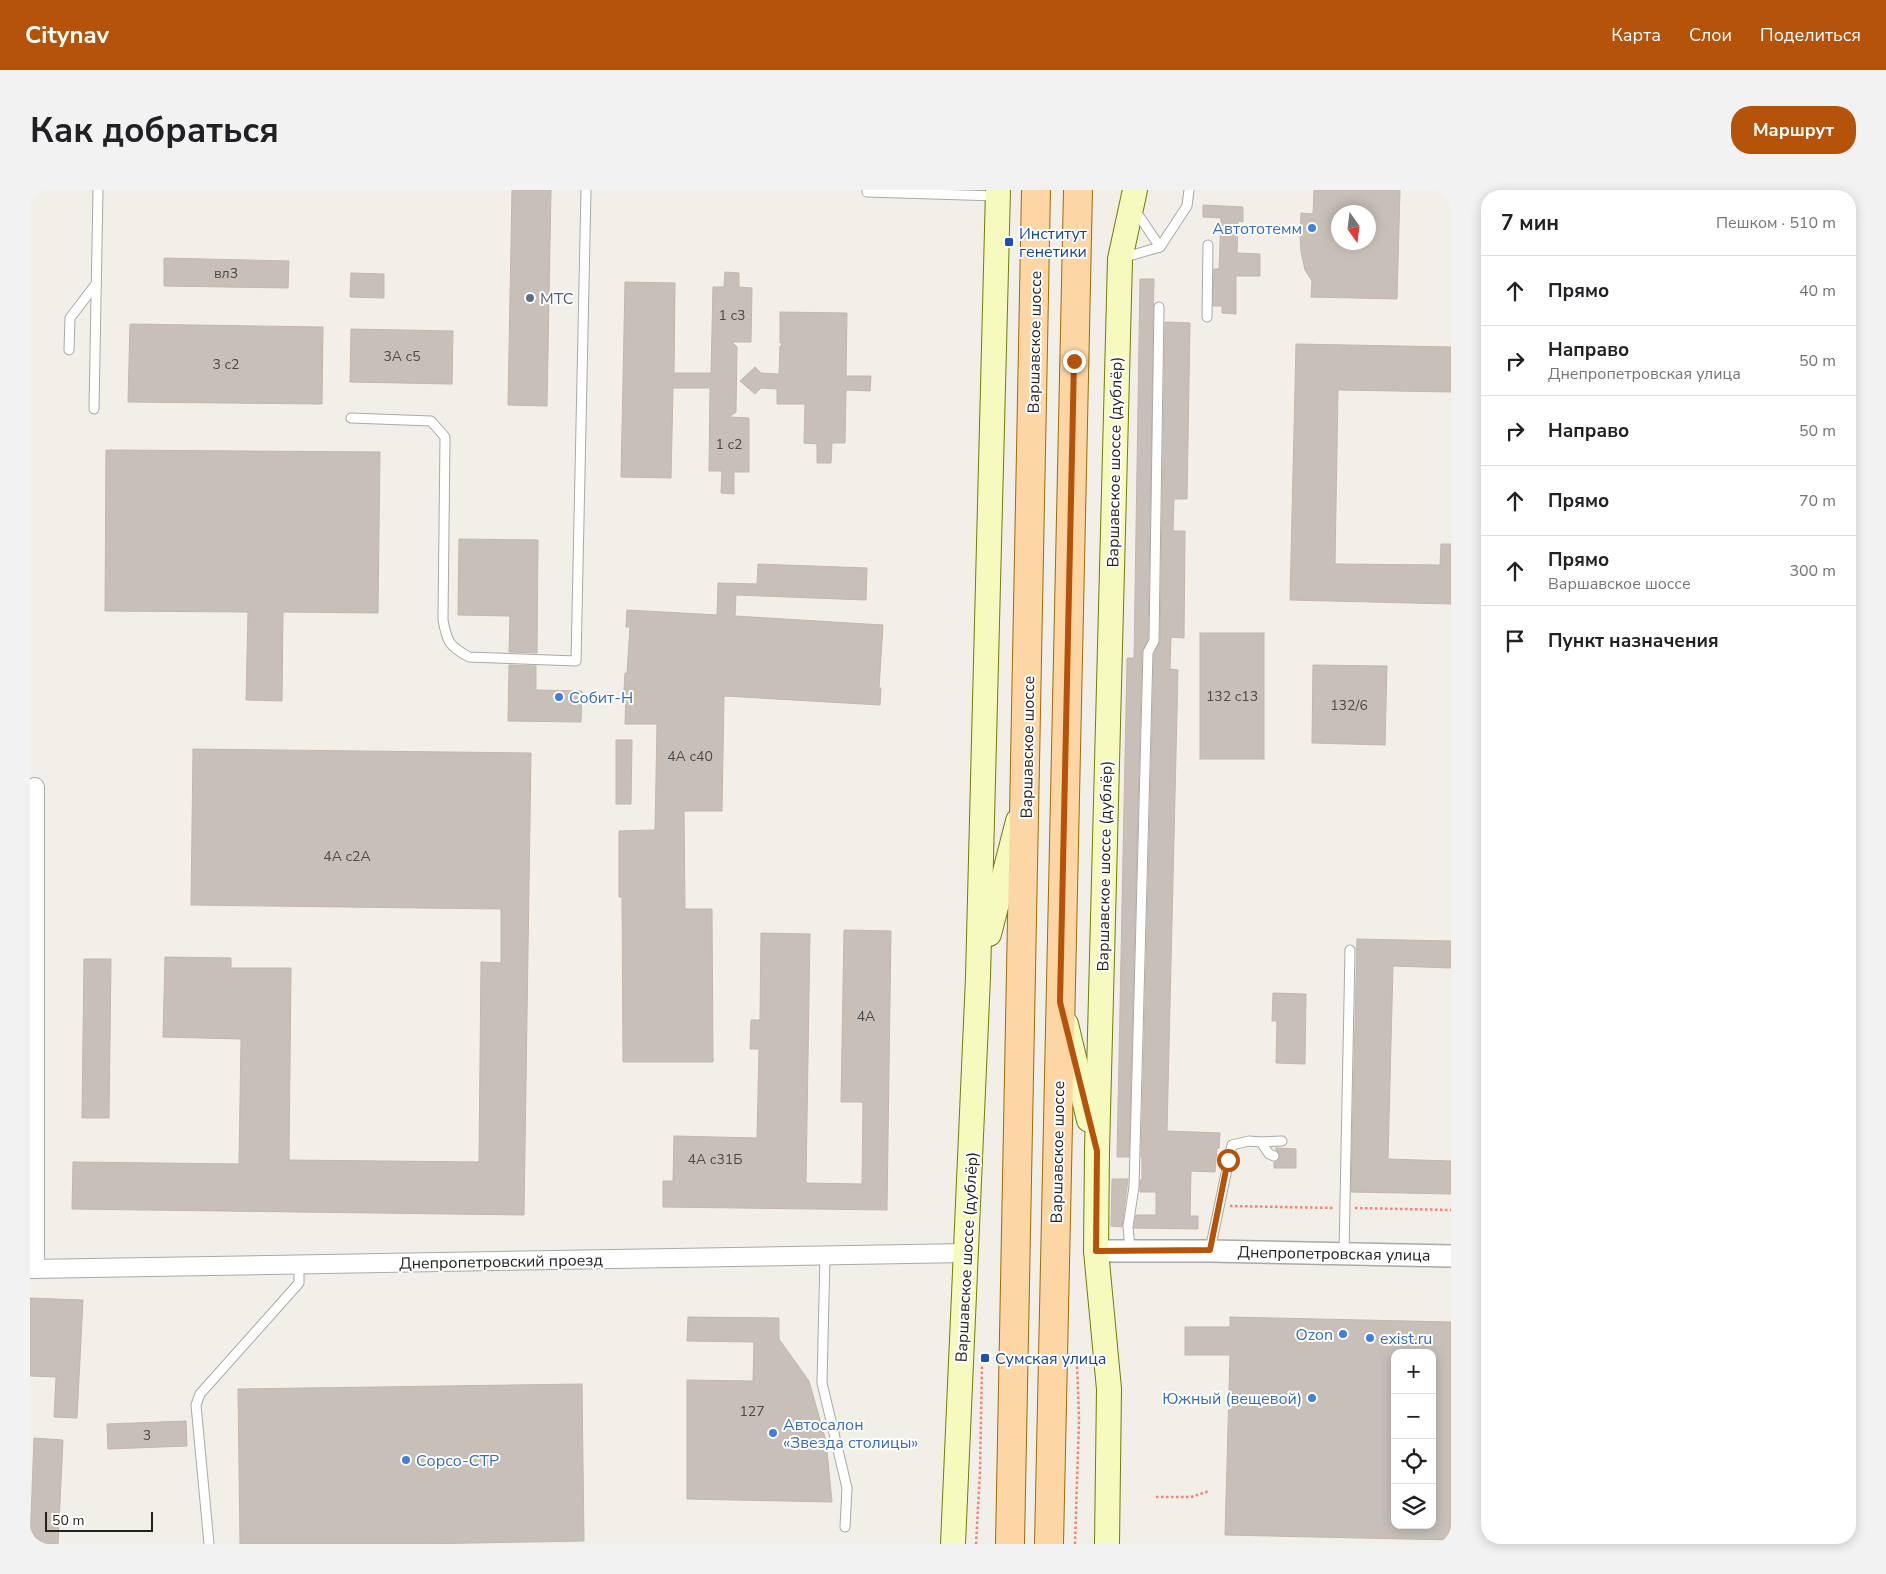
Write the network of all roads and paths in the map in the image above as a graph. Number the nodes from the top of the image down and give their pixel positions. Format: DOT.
graph roads {
  1 [pos="98,190"];
  2 [pos="586,190"];
  3 [pos="867,190"];
  4 [pos="1036,190"];
  5 [pos="1078,190"];
  6 [pos="1189,190"];
  7 [pos="998,193"];
  8 [pos="1133,198"];
  9 [pos="1208,246"];
  10 [pos="1160,247"];
  11 [pos="1120,259"];
  12 [pos="96,284"];
  13 [pos="1159,307"];
  14 [pos="1207,316"];
  15 [pos="69,350"];
  16 [pos="94,409"];
  17 [pos="351,418"];
  18 [pos="32,787"];
  19 [pos="1026,787"];
  20 [pos="1350,950"];
  21 [pos="978,977"];
  22 [pos="1060,1002"];
  23 [pos="1282,1141"];
  24 [pos="1261,1142"];
  25 [pos="1097,1151"];
  26 [pos="1274,1156"];
  27 [pos="1210,1250"];
  28 [pos="1096,1251"];
  29 [pos="1130,1251"];
  30 [pos="966,1253"];
  31 [pos="1344,1253"];
  32 [pos="824,1256"];
  33 [pos="1451,1256"];
  34 [pos="299,1265"];
  35 [pos="33,1269"];
  36 [pos="1077,1364"];
  37 [pos="982,1365"];
  38 [pos="1209,1491"];
  39 [pos="1156,1497"];
  40 [pos="845,1527"];
  41 [pos="1109,1542"];
  42 [pos="209,1544"];
  43 [pos="953,1544"];
  44 [pos="976,1544"];
  45 [pos="1010,1544"];
  46 [pos="1049,1544"];
  47 [pos="1075,1544"];
  1 -- 12 [label="lane"];
  2 -- 17 [label="lane"];
  3 -- 7 [label="lane"];
  4 -- 19 [label="main road, Варшавское шоссе"];
  5 -- 22 [label="main road, Варшавское шоссе"];
  6 -- 10 [label="lane"];
  7 -- 21 [label="main road, Варшавское шоссе (дублёр)"];
  8 -- 10 [label="lane"];
  8 -- 11 [label="main road, Варшавское шоссе (дублёр)"];
  9 -- 14 [label="lane"];
  10 -- 11 [label="lane"];
  11 -- 25 [label="main road, Варшавское шоссе (дублёр)"];
  12 -- 15 [label="lane"];
  12 -- 16 [label="lane"];
  13 -- 29 [label="lane"];
  18 -- 35 [label="street"];
  19 -- 21 [label="main road"];
  19 -- 45 [label="main road, Варшавское шоссе"];
  20 -- 31 [label="lane"];
  21 -- 30 [label="main road, Варшавское шоссе (дублёр)"];
  22 -- 25 [label="main road"];
  22 -- 46 [label="main road, Варшавское шоссе"];
  23 -- 24 [label="lane"];
  24 -- 26 [label="lane"];
  24 -- 27 [label="lane"];
  25 -- 28 [label="main road, Варшавское шоссе (дублёр)"];
  27 -- 29 [label="street, Днепропетровская улица"];
  27 -- 31 [label="street, Днепропетровская улица"];
  28 -- 29 [label="street, Днепропетровская улица"];
  28 -- 41 [label="main road, Варшавское шоссе (дублёр)"];
  30 -- 32 [label="street, Днепропетровский проезд"];
  30 -- 43 [label="main road, Варшавское шоссе (дублёр)"];
  31 -- 33 [label="street, Днепропетровская улица"];
  32 -- 34 [label="street, Днепропетровский проезд"];
  32 -- 40 [label="lane"];
  34 -- 35 [label="street, Днепропетровский проезд"];
  34 -- 42 [label="lane"];
  36 -- 47 [label="path"];
  37 -- 44 [label="path"];
  38 -- 39 [label="path"];
}
